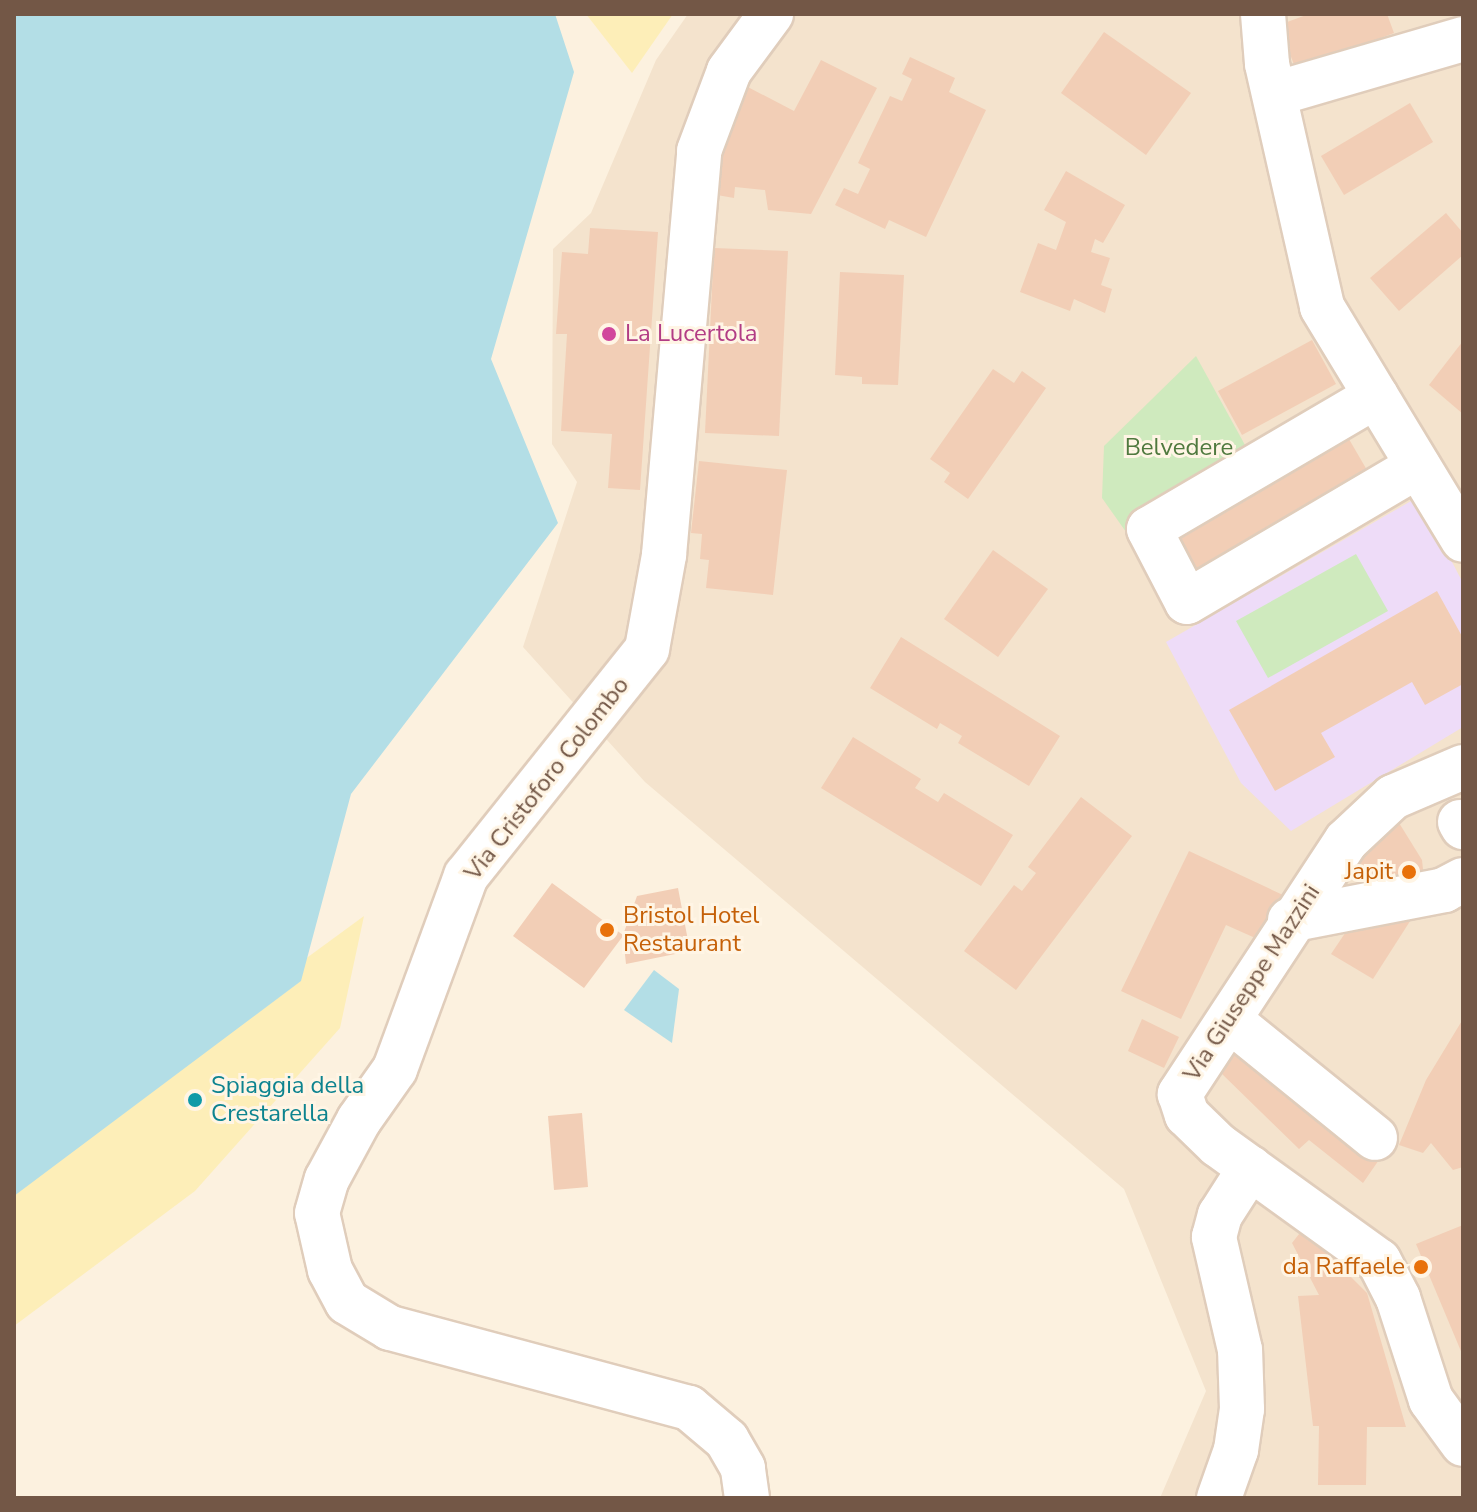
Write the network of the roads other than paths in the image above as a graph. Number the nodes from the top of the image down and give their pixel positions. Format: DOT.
graph roads {
  1 [pos="771,14"];
  2 [pos="1263,14"];
  3 [pos="1463,39"];
  4 [pos="1275,94"];
  5 [pos="1376,396"];
  6 [pos="1440,481"];
  7 [pos="1463,540"];
  8 [pos="1463,767"];
  9 [pos="1463,880"];
  10 [pos="1290,920"];
  11 [pos="1232,1022"];
  12 [pos="1375,1138"];
  13 [pos="1234,1156"];
  14 [pos="1463,1444"];
  15 [pos="747,1498"];
  16 [pos="1219,1498"];
  1 -- 15 [label="street, Via Cristoforo Colombo"];
  2 -- 4 [label="street"];
  3 -- 4 [label="street"];
  4 -- 5 [label="street"];
  5 -- 6 [label="street"];
  5 -- 6 [label="street"];
  6 -- 7 [label="street"];
  8 -- 10 [label="street, Via Giuseppe Mazzini"];
  9 -- 10 [label="street"];
  10 -- 11 [label="street, Via Giuseppe Mazzini"];
  11 -- 12 [label="street"];
  11 -- 13 [label="street, Via Giuseppe Mazzini"];
  13 -- 14 [label="street, Via Giuseppe Mazzini"];
  13 -- 16 [label="street"];
}
